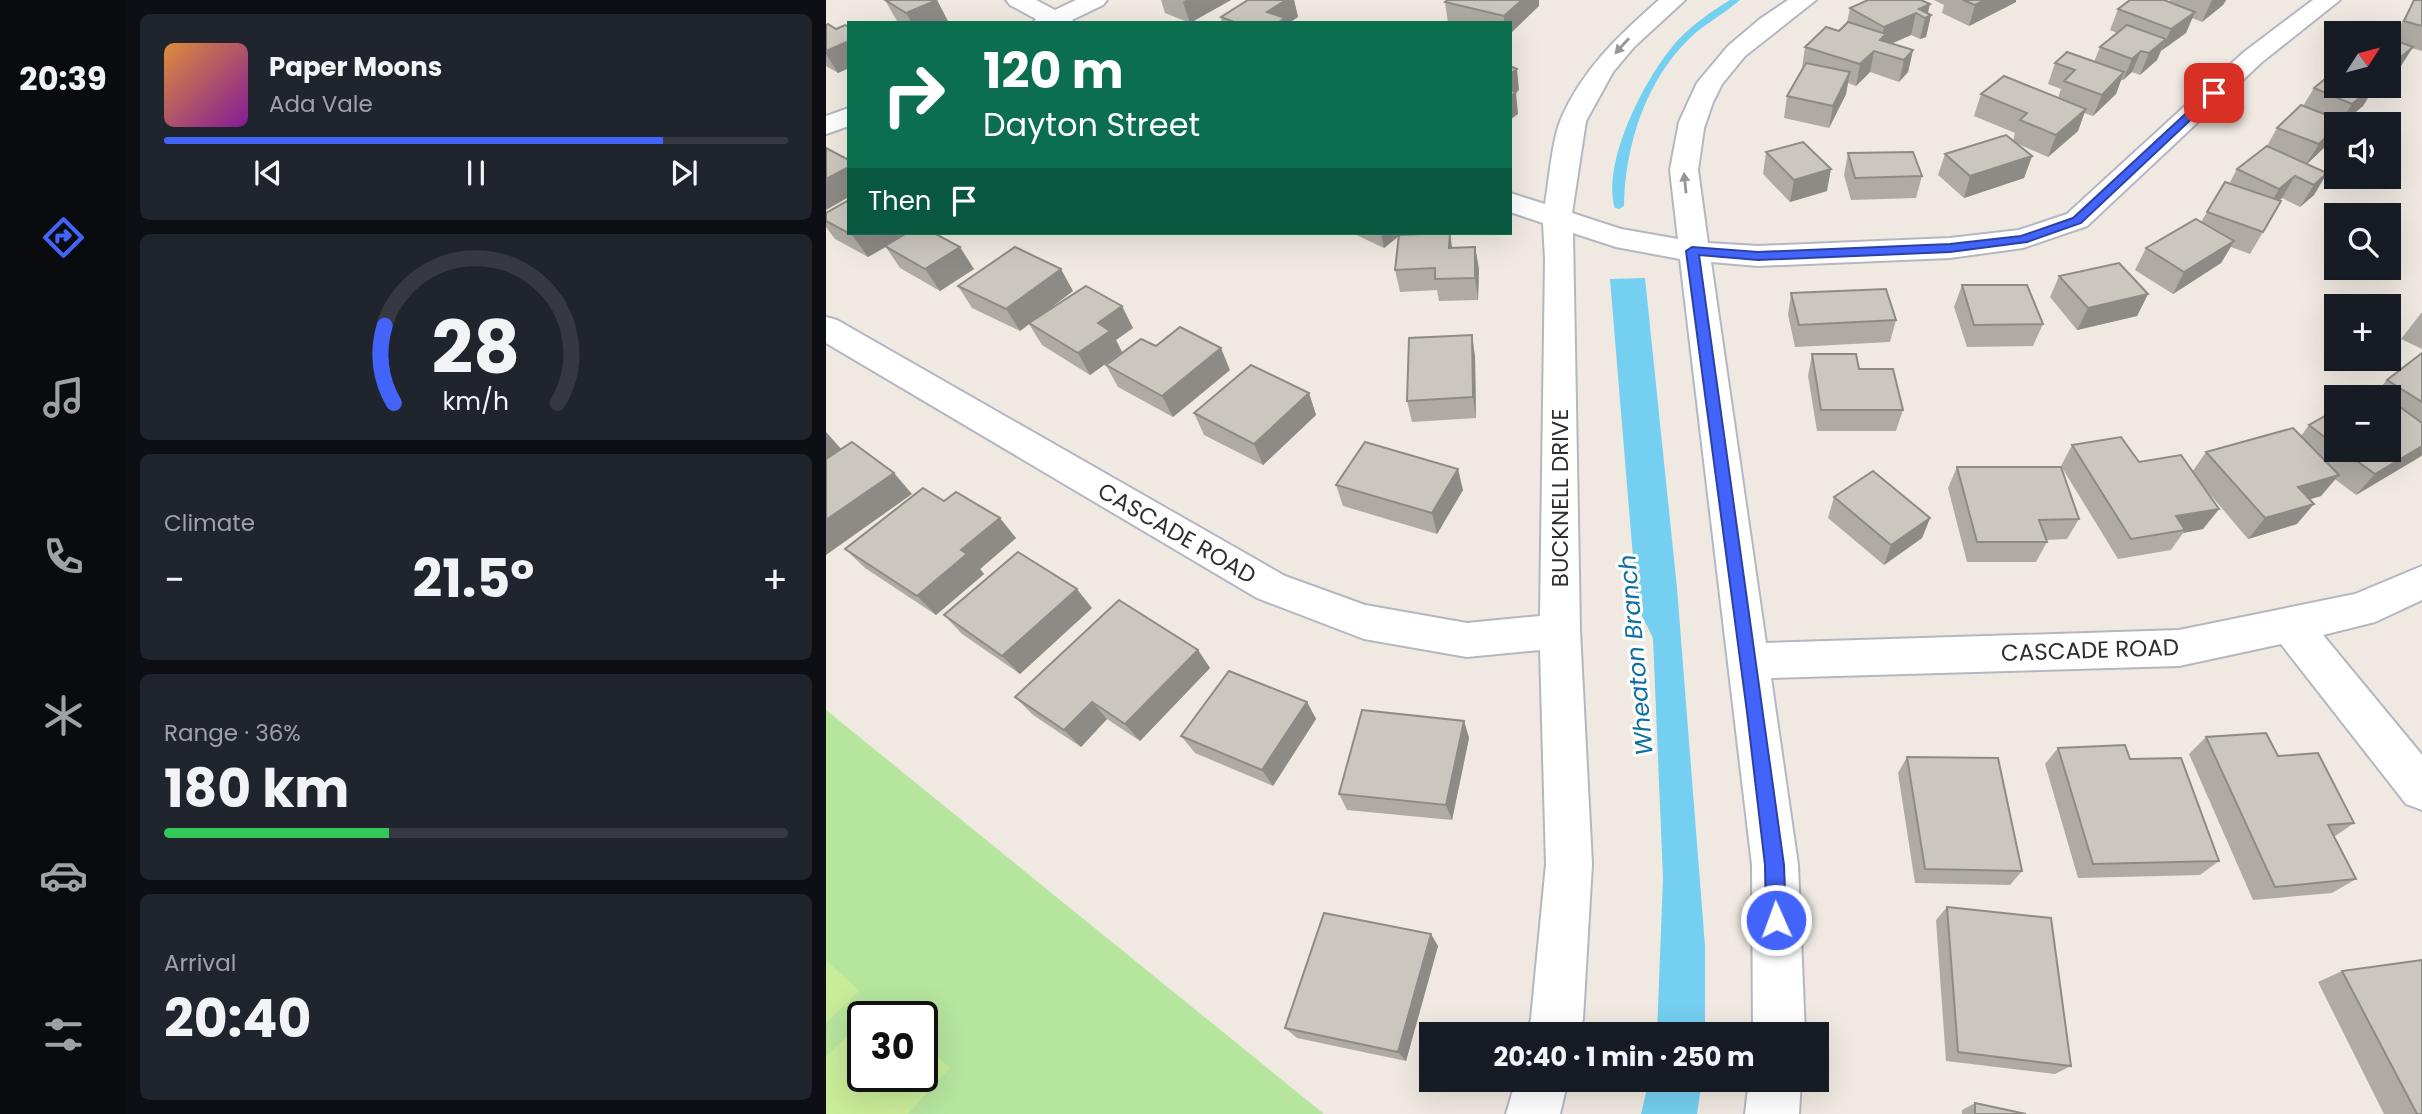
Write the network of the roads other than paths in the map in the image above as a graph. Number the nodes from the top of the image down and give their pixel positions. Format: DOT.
graph roads {
  1 [pos="1018,0"];
  2 [pos="1095,0"];
  3 [pos="1673,0"];
  4 [pos="1804,0"];
  5 [pos="2328,0"];
  6 [pos="1053,21"];
  7 [pos="847,117"];
  8 [pos="826,126"];
  9 [pos="1512,203"];
  10 [pos="1557,218"];
  11 [pos="1692,251"];
  12 [pos="826,328"];
  13 [pos="2422,582"];
  14 [pos="2291,626"];
  15 [pos="1560,631"];
  16 [pos="1749,661"];
  17 [pos="2422,789"];
  18 [pos="1556,1022"];
  19 [pos="1780,1022"];
  20 [pos="1539,1092"];
  21 [pos="1774,1092"];
  22 [pos="1534,1114"];
  23 [pos="1772,1114"];
  1 -- 6 [label="street"];
  2 -- 6 [label="street"];
  3 -- 10 [label="street, BUCKNELL DRIVE, one-way"];
  11 -- 4 [label="street, one-way"];
  5 -- 11 [label="street"];
  7 -- 8 [label="street"];
  9 -- 10 [label="street"];
  10 -- 11 [label="street"];
  10 -- 15 [label="street, BUCKNELL DRIVE"];
  11 -- 16 [label="street"];
  12 -- 15 [label="street, CASCADE ROAD"];
  13 -- 14 [label="street, CASCADE ROAD"];
  14 -- 16 [label="street, CASCADE ROAD"];
  14 -- 17 [label="street"];
  15 -- 18 [label="street, BUCKNELL DRIVE"];
  16 -- 19 [label="street"];
  20 -- 22 [label="street"];
  21 -- 23 [label="street"];
}
